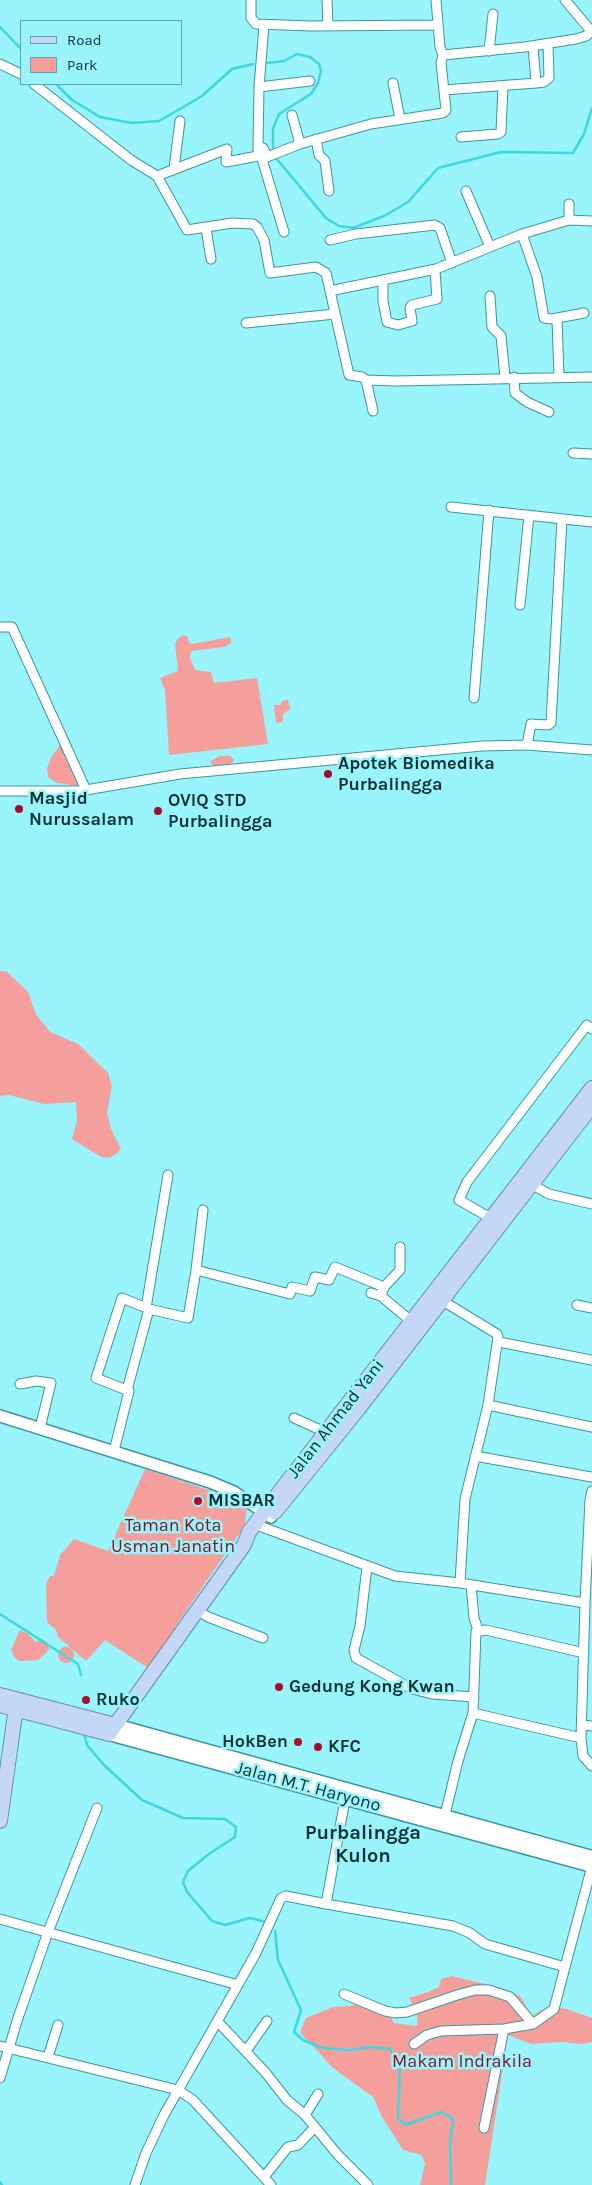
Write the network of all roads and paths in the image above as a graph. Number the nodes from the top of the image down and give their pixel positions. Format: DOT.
graph roads {
  1 [pos="251,0"];
  2 [pos="327,0"];
  3 [pos="436,0"];
  4 [pos="565,0"];
  5 [pos="493,14"];
  6 [pos="264,25"];
  7 [pos="438,25"];
  8 [pos="328,26"];
  9 [pos="590,33"];
  10 [pos="548,44"];
  11 [pos="533,46"];
  12 [pos="489,51"];
  13 [pos="443,55"];
  14 [pos="0,64"];
  15 [pos="20,74"];
  16 [pos="310,81"];
  17 [pos="393,83"];
  18 [pos="536,83"];
  19 [pos="35,85"];
  20 [pos="502,86"];
  21 [pos="260,87"];
  22 [pos="444,90"];
  23 [pos="292,115"];
  24 [pos="400,119"];
  25 [pos="180,121"];
  26 [pos="461,137"];
  27 [pos="316,139"];
  28 [pos="300,144"];
  29 [pos="258,146"];
  30 [pos="268,157"];
  31 [pos="174,168"];
  32 [pos="157,176"];
  33 [pos="329,191"];
  34 [pos="466,191"];
  35 [pos="569,204"];
  36 [pos="569,220"];
  37 [pos="592,221"];
  38 [pos="206,228"];
  39 [pos="284,232"];
  40 [pos="522,234"];
  41 [pos="330,240"];
  42 [pos="490,247"];
  43 [pos="210,259"];
  44 [pos="452,263"];
  45 [pos="434,270"];
  46 [pos="383,280"];
  47 [pos="330,291"];
  48 [pos="490,296"];
  49 [pos="584,313"];
  50 [pos="335,314"];
  51 [pos="557,319"];
  52 [pos="246,323"];
  53 [pos="509,377"];
  54 [pos="559,377"];
  55 [pos="592,377"];
  56 [pos="366,380"];
  57 [pos="373,411"];
  58 [pos="549,412"];
  59 [pos="572,453"];
  60 [pos="592,454"];
  61 [pos="451,507"];
  62 [pos="489,510"];
  63 [pos="529,515"];
  64 [pos="562,519"];
  65 [pos="592,522"];
  66 [pos="520,605"];
  67 [pos="0,627"];
  68 [pos="474,698"];
  69 [pos="527,745"];
  70 [pos="592,750"];
  71 [pos="86,790"];
  72 [pos="0,791"];
  73 [pos="592,1029"];
  74 [pos="592,1088"];
  75 [pos="592,1106"];
  76 [pos="168,1175"];
  77 [pos="527,1181"];
  78 [pos="592,1204"];
  79 [pos="203,1210"];
  80 [pos="491,1227"];
  81 [pos="400,1247"];
  82 [pos="196,1270"];
  83 [pos="382,1291"];
  84 [pos="371,1293"];
  85 [pos="437,1297"];
  86 [pos="577,1305"];
  87 [pos="147,1308"];
  88 [pos="592,1308"];
  89 [pos="412,1321"];
  90 [pos="499,1342"];
  91 [pos="592,1360"];
  92 [pos="20,1384"];
  93 [pos="127,1390"];
  94 [pos="488,1405"];
  95 [pos="0,1416"];
  96 [pos="294,1418"];
  97 [pos="592,1427"];
  98 [pos="40,1428"];
  99 [pos="326,1432"];
  100 [pos="114,1452"];
  101 [pos="475,1456"];
  102 [pos="592,1477"];
  103 [pos="591,1497"];
  104 [pos="268,1514"];
  105 [pos="258,1526"];
  106 [pos="367,1567"];
  107 [pos="460,1583"];
  108 [pos="470,1585"];
  109 [pos="585,1603"];
  110 [pos="197,1610"];
  111 [pos="478,1630"];
  112 [pos="263,1638"];
  113 [pos="584,1653"];
  114 [pos="0,1695"];
  115 [pos="474,1697"];
  116 [pos="16,1704"];
  117 [pos="0,1705"];
  118 [pos="473,1713"];
  119 [pos="582,1725"];
  120 [pos="592,1726"];
  121 [pos="112,1729"];
  122 [pos="581,1738"];
  123 [pos="592,1766"];
  124 [pos="346,1793"];
  125 [pos="97,1808"];
  126 [pos="445,1815"];
  127 [pos="0,1817"];
  128 [pos="0,1822"];
  129 [pos="592,1857"];
  130 [pos="592,1866"];
  131 [pos="326,1904"];
  132 [pos="0,1919"];
  133 [pos="48,1932"];
  134 [pos="565,1967"];
  135 [pos="238,1985"];
  136 [pos="344,1994"];
  137 [pos="267,2021"];
  138 [pos="219,2022"];
  139 [pos="533,2024"];
  140 [pos="58,2025"];
  141 [pos="504,2029"];
  142 [pos="414,2044"];
  143 [pos="4,2047"];
  144 [pos="246,2052"];
  145 [pos="48,2057"];
  146 [pos="0,2078"];
  147 [pos="178,2090"];
  148 [pos="318,2094"];
  149 [pos="304,2115"];
  150 [pos="315,2127"];
  151 [pos="484,2128"];
  152 [pos="264,2177"];
  153 [pos="135,2185"];
  154 [pos="271,2185"];
  155 [pos="368,2185"];
  1 -- 6 [label="street"];
  2 -- 8 [label="street"];
  3 -- 7 [label="street"];
  4 -- 9 [label="street"];
  5 -- 12 [label="street"];
  6 -- 8 [label="street"];
  6 -- 21 [label="street"];
  7 -- 8 [label="street"];
  7 -- 13 [label="street"];
  9 -- 10 [label="street"];
  10 -- 11 [label="street"];
  10 -- 18 [label="street"];
  11 -- 12 [label="street"];
  11 -- 18 [label="street"];
  12 -- 13 [label="street"];
  13 -- 22 [label="street"];
  14 -- 15 [label="street"];
  16 -- 21 [label="street"];
  17 -- 24 [label="street"];
  18 -- 20 [label="street"];
  19 -- 32 [label="street"];
  20 -- 22 [label="street"];
  20 -- 26 [label="street"];
  21 -- 29 [label="street"];
  22 -- 24 [label="street"];
  23 -- 28 [label="street"];
  24 -- 27 [label="street"];
  25 -- 31 [label="street"];
  27 -- 28 [label="street"];
  27 -- 33 [label="street"];
  28 -- 30 [label="street"];
  29 -- 30 [label="street"];
  29 -- 31 [label="street"];
  30 -- 39 [label="street"];
  31 -- 32 [label="street"];
  32 -- 38 [label="street"];
  34 -- 42 [label="street"];
  35 -- 36 [label="street"];
  36 -- 37 [label="street"];
  36 -- 40 [label="street"];
  38 -- 43 [label="street"];
  38 -- 47 [label="street"];
  40 -- 42 [label="street"];
  40 -- 51 [label="street"];
  41 -- 44 [label="street"];
  42 -- 44 [label="street"];
  44 -- 45 [label="street"];
  45 -- 46 [label="street"];
  45 -- 46 [label="street"];
  46 -- 47 [label="street"];
  47 -- 50 [label="street"];
  48 -- 53 [label="street"];
  49 -- 51 [label="street"];
  50 -- 52 [label="street"];
  50 -- 56 [label="street"];
  51 -- 54 [label="street"];
  53 -- 54 [label="street"];
  53 -- 56 [label="street"];
  53 -- 58 [label="street"];
  54 -- 55 [label="street"];
  56 -- 57 [label="street"];
  59 -- 60 [label="street"];
  61 -- 62 [label="street"];
  62 -- 63 [label="street"];
  62 -- 68 [label="street"];
  63 -- 64 [label="street"];
  63 -- 66 [label="street"];
  64 -- 65 [label="street"];
  64 -- 69 [label="street"];
  67 -- 71 [label="street"];
  69 -- 70 [label="street"];
  69 -- 71 [label="street"];
  71 -- 72 [label="street"];
  73 -- 80 [label="street"];
  74 -- 77 [label="main road, Jalan Ahmad Yani"];
  75 -- 77 [label="main road, Jalan Ahmad Yani"];
  76 -- 87 [label="street"];
  77 -- 78 [label="street"];
  77 -- 80 [label="main road, Jalan Ahmad Yani"];
  79 -- 82 [label="street"];
  80 -- 85 [label="main road, Jalan Ahmad Yani"];
  81 -- 83 [label="street"];
  82 -- 83 [label="street"];
  82 -- 87 [label="street"];
  83 -- 84 [label="street"];
  83 -- 89 [label="street"];
  85 -- 89 [label="main road, Jalan Ahmad Yani"];
  85 -- 90 [label="street"];
  85 -- 104 [label="main road, Jalan Ahmad Yani"];
  86 -- 88 [label="street"];
  87 -- 93 [label="street"];
  87 -- 93 [label="street"];
  89 -- 99 [label="main road, Jalan Ahmad Yani"];
  90 -- 91 [label="street"];
  90 -- 94 [label="street"];
  92 -- 98 [label="street"];
  93 -- 100 [label="street"];
  94 -- 97 [label="street"];
  94 -- 101 [label="street"];
  95 -- 98 [label="street"];
  96 -- 99 [label="street"];
  98 -- 100 [label="street"];
  99 -- 104 [label="main road, Jalan Ahmad Yani"];
  100 -- 104 [label="street"];
  101 -- 102 [label="street"];
  101 -- 107 [label="street"];
  103 -- 109 [label="street"];
  104 -- 105 [label="main road, Jalan Ahmad Yani"];
  105 -- 106 [label="street"];
  105 -- 110 [label="main road, Jalan Ahmad Yani"];
  106 -- 107 [label="street"];
  106 -- 115 [label="street"];
  107 -- 108 [label="street"];
  108 -- 109 [label="street"];
  108 -- 111 [label="street"];
  109 -- 113 [label="street"];
  110 -- 112 [label="street"];
  110 -- 121 [label="main road, Jalan Ahmad Yani"];
  111 -- 113 [label="street"];
  111 -- 115 [label="street"];
  113 -- 119 [label="street"];
  114 -- 116 [label="main road"];
  115 -- 118 [label="street"];
  116 -- 117 [label="main road"];
  116 -- 121 [label="main road"];
  116 -- 127 [label="main road"];
  118 -- 122 [label="street"];
  118 -- 126 [label="street"];
  119 -- 120 [label="street"];
  119 -- 122 [label="street"];
  121 -- 124 [label="main road, Jalan M.T. Haryono"];
  122 -- 123 [label="street"];
  124 -- 126 [label="main road, Jalan M.T. Haryono"];
  124 -- 130 [label="main road, Jalan M.T. Haryono"];
  124 -- 131 [label="street"];
  125 -- 133 [label="street"];
  126 -- 129 [label="main road, Jalan M.T. Haryono"];
  127 -- 128 [label="main road"];
  130 -- 134 [label="street"];
  131 -- 134 [label="street"];
  131 -- 135 [label="street"];
  132 -- 133 [label="street"];
  133 -- 135 [label="street"];
  133 -- 143 [label="street"];
  134 -- 139 [label="street"];
  135 -- 138 [label="street"];
  136 -- 139 [label="street"];
  137 -- 144 [label="street"];
  138 -- 144 [label="street"];
  138 -- 147 [label="street"];
  139 -- 141 [label="street"];
  140 -- 145 [label="street"];
  141 -- 142 [label="street"];
  141 -- 151 [label="street"];
  143 -- 145 [label="street"];
  143 -- 146 [label="street"];
  144 -- 149 [label="street"];
  145 -- 147 [label="street"];
  147 -- 152 [label="street"];
  147 -- 153 [label="street"];
  148 -- 149 [label="street"];
  149 -- 150 [label="street"];
  150 -- 152 [label="street"];
  150 -- 155 [label="street"];
  152 -- 154 [label="street"];
}
